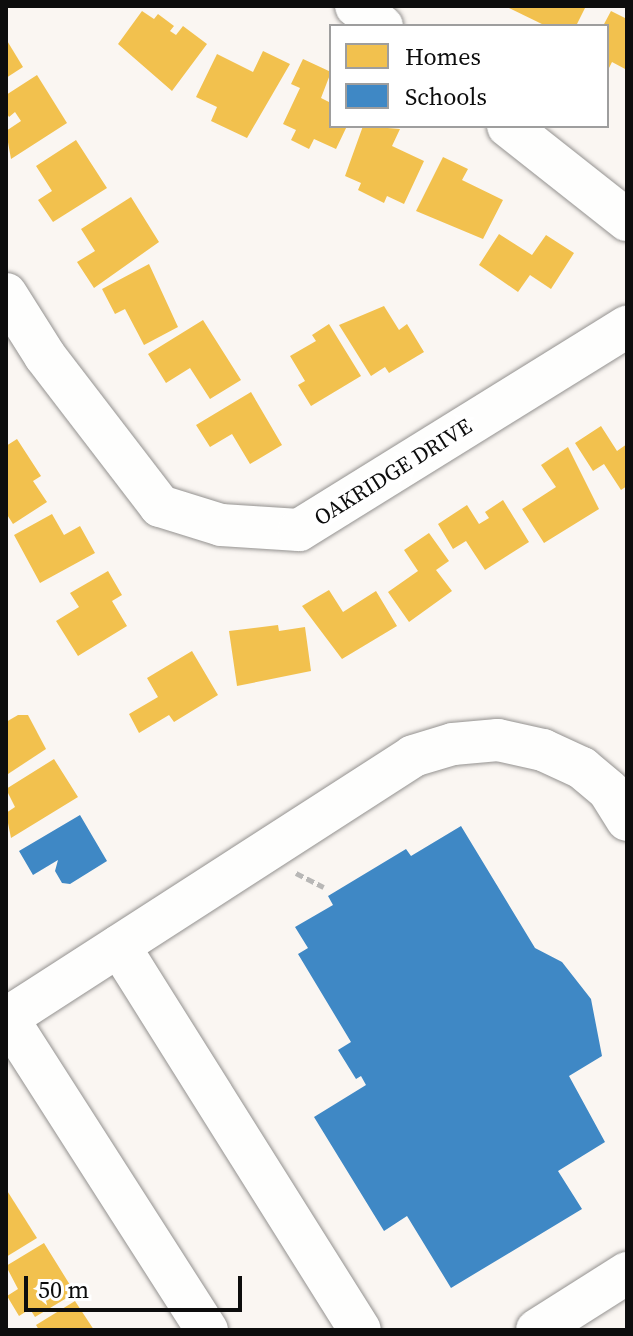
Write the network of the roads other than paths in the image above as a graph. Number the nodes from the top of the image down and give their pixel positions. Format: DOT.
graph roads {
  1 [pos="356,6"];
  2 [pos="379,24"];
  3 [pos="511,128"];
  4 [pos="627,220"];
  5 [pos="6,294"];
  6 [pos="627,327"];
  7 [pos="627,820"];
  8 [pos="119,946"];
  9 [pos="7,1017"];
  10 [pos="627,1273"];
  11 [pos="207,1330"];
  12 [pos="360,1330"];
  13 [pos="537,1330"];
  1 -- 2 [label="street"];
  3 -- 4 [label="street"];
  5 -- 6 [label="street, OAKRIDGE DRIVE"];
  7 -- 8 [label="street"];
  8 -- 9 [label="street"];
  8 -- 12 [label="street"];
  9 -- 11 [label="street"];
  10 -- 13 [label="street"];
}
